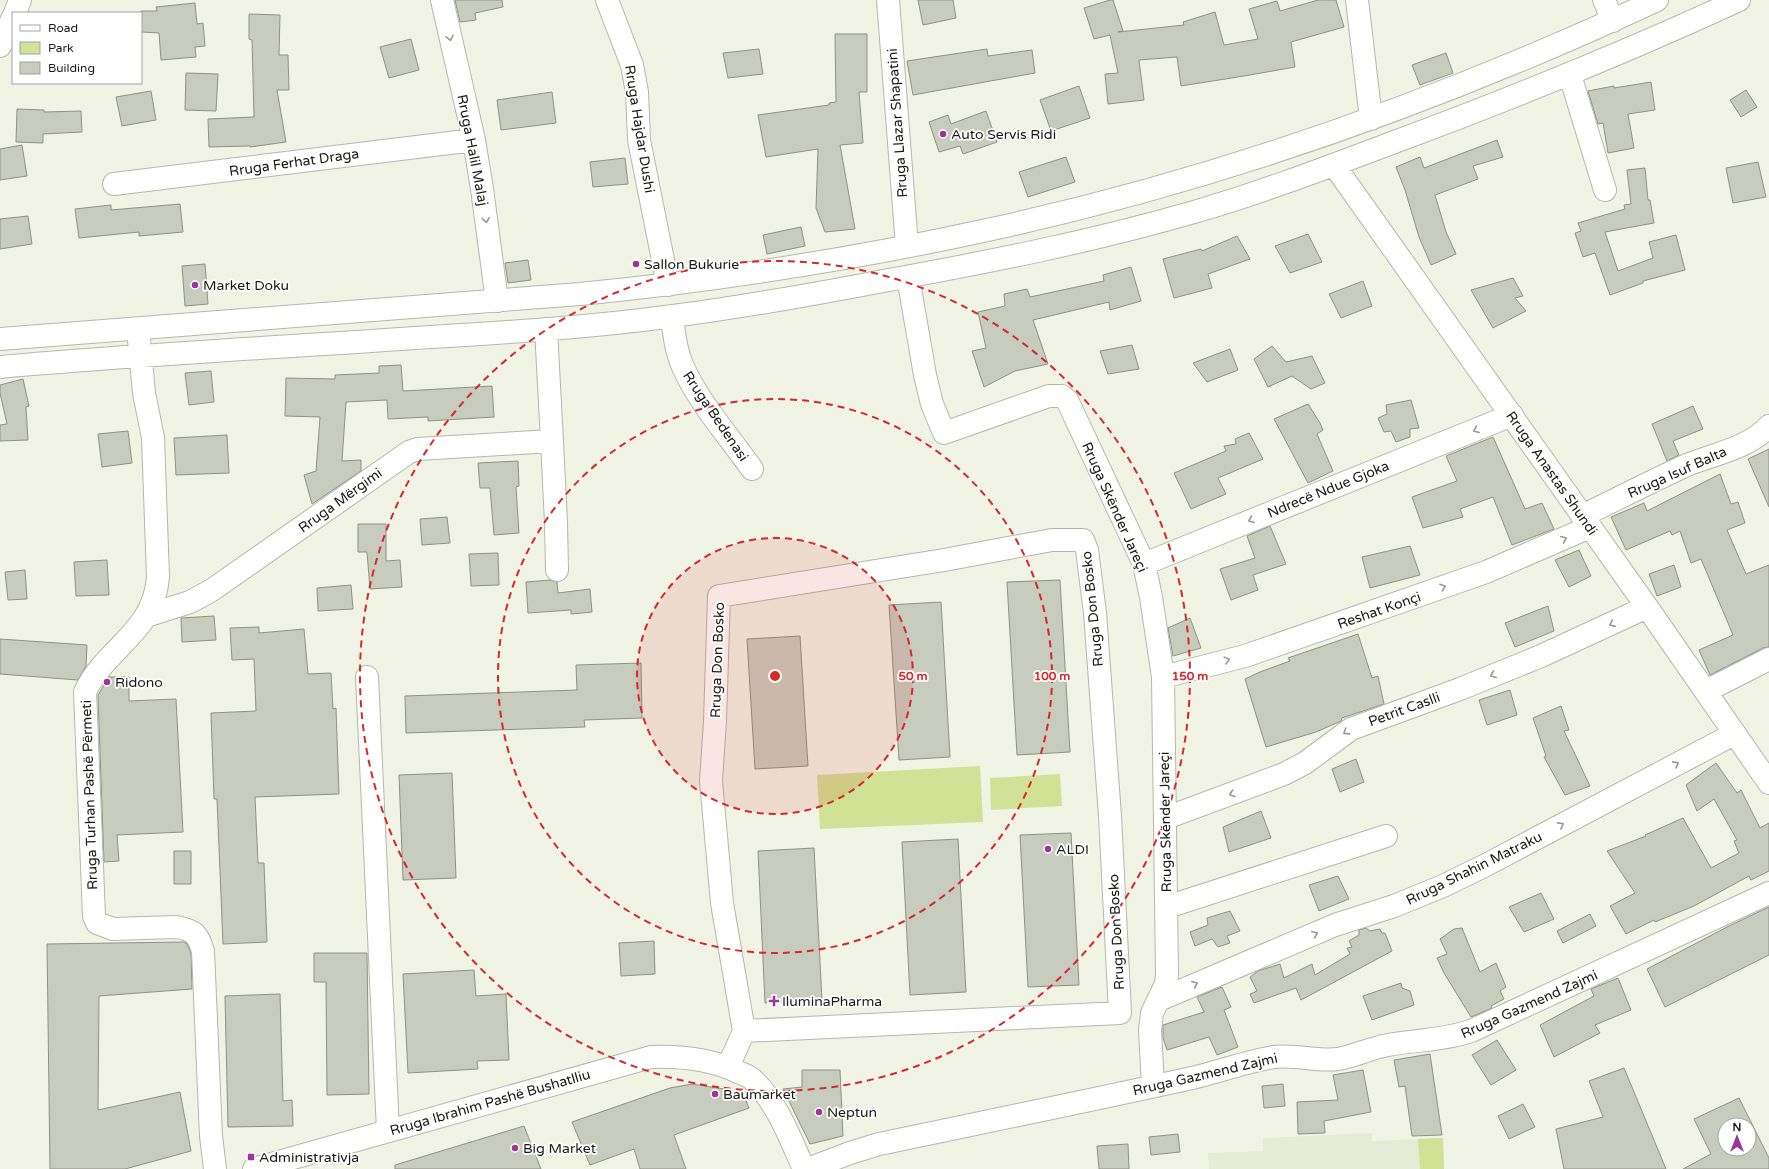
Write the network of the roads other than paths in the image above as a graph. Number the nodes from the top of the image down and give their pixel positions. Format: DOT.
graph roads {
  1 [pos="20,0"];
  2 [pos="442,0"];
  3 [pos="607,0"];
  4 [pos="888,0"];
  5 [pos="1357,0"];
  6 [pos="1604,0"];
  7 [pos="1657,0"];
  8 [pos="1739,0"];
  9 [pos="14,12"];
  10 [pos="12,18"];
  11 [pos="1613,21"];
  12 [pos="0,46"];
  13 [pos="1570,74"];
  14 [pos="1371,119"];
  15 [pos="474,140"];
  16 [pos="1334,165"];
  17 [pos="114,184"];
  18 [pos="1605,190"];
  19 [pos="907,246"];
  20 [pos="908,277"];
  21 [pos="668,285"];
  22 [pos="497,301"];
  23 [pos="672,317"];
  24 [pos="138,329"];
  25 [pos="546,329"];
  26 [pos="0,339"];
  27 [pos="141,356"];
  28 [pos="0,367"];
  29 [pos="1512,415"];
  30 [pos="1769,426"];
  31 [pos="552,442"];
  32 [pos="752,468"];
  33 [pos="1586,522"];
  34 [pos="1144,564"];
  35 [pos="557,570"];
  36 [pos="1647,607"];
  37 [pos="146,616"];
  38 [pos="1769,658"];
  39 [pos="367,677"];
  40 [pos="1162,677"];
  41 [pos="1706,691"];
  42 [pos="1734,734"];
  43 [pos="1769,783"];
  44 [pos="1166,818"];
  45 [pos="1386,836"];
  46 [pos="1769,893"];
  47 [pos="1167,907"];
  48 [pos="1159,1000"];
  49 [pos="744,1031"];
  50 [pos="728,1067"];
  51 [pos="1153,1086"];
  52 [pos="388,1131"];
  53 [pos="215,1169"];
  54 [pos="254,1169"];
  55 [pos="804,1169"];
  56 [pos="808,1169"];
  1 -- 9 [label="street"];
  2 -- 15 [label="street, Rruga Halil Malaj, one-way"];
  3 -- 21 [label="street, Rruga Hajdar Dushi"];
  4 -- 19 [label="street, Rruga Llazar Shapatini"];
  5 -- 14 [label="street"];
  6 -- 11 [label="street"];
  7 -- 11 [label="street"];
  8 -- 13 [label="street"];
  10 -- 12 [label="street"];
  11 -- 14 [label="street"];
  13 -- 16 [label="street"];
  13 -- 18 [label="street"];
  14 -- 19 [label="street"];
  15 -- 17 [label="street, Rruga Ferhat Draga"];
  15 -- 22 [label="street, Rruga Halil Malaj, one-way"];
  16 -- 20 [label="street"];
  16 -- 29 [label="street, Rruga Anastas Shundi"];
  19 -- 21 [label="street"];
  20 -- 23 [label="street"];
  20 -- 34 [label="street, Rruga Skënder Jareçi"];
  21 -- 22 [label="street"];
  22 -- 24 [label="street"];
  23 -- 25 [label="street"];
  23 -- 32 [label="street, Rruga Bedenasi"];
  24 -- 26 [label="street"];
  24 -- 27 [label="street, Rruga Turhan Pashë Përmeti"];
  25 -- 27 [label="street"];
  25 -- 31 [label="street"];
  27 -- 28 [label="street"];
  27 -- 37 [label="street, Rruga Turhan Pashë Përmeti"];
  29 -- 33 [label="street, Rruga Anastas Shundi"];
  29 -- 34 [label="street, Ndrecë Ndue Gjoka, one-way"];
  30 -- 33 [label="street, Rruga Isuf Balta"];
  31 -- 35 [label="street"];
  31 -- 37 [label="street, Rruga Mërgimi"];
  33 -- 36 [label="street, Rruga Anastas Shundi"];
  40 -- 33 [label="street, Reshat Konçi, one-way"];
  34 -- 40 [label="street, Rruga Skënder Jareçi"];
  36 -- 41 [label="street, Rruga Anastas Shundi"];
  36 -- 44 [label="street, Petrit Caslli, one-way"];
  37 -- 53 [label="street, Rruga Turhan Pashë Përmeti"];
  38 -- 41 [label="street"];
  39 -- 52 [label="street"];
  40 -- 44 [label="street, Rruga Skënder Jareçi"];
  41 -- 42 [label="street, Rruga Anastas Shundi"];
  42 -- 43 [label="street, Rruga Anastas Shundi"];
  48 -- 42 [label="street, Rruga Shahin Matraku, one-way"];
  44 -- 47 [label="street, Rruga Skënder Jareçi"];
  45 -- 47 [label="street, Rruga Skënder Jareçi"];
  46 -- 51 [label="street, Rruga Gazmend Zajmi"];
  47 -- 48 [label="street, Rruga Skënder Jareçi"];
  48 -- 51 [label="street, Rruga Skënder Jareçi"];
  49 -- 49 [label="street, Rruga Don Bosko"];
  49 -- 50 [label="street"];
  50 -- 52 [label="street, Rruga Ibrahim Pashë Bushatlliu"];
  50 -- 55 [label="street"];
  51 -- 56 [label="street, Rruga Gazmend Zajmi"];
  52 -- 54 [label="street, Rruga Ibrahim Pashë Bushatlliu"];
}
